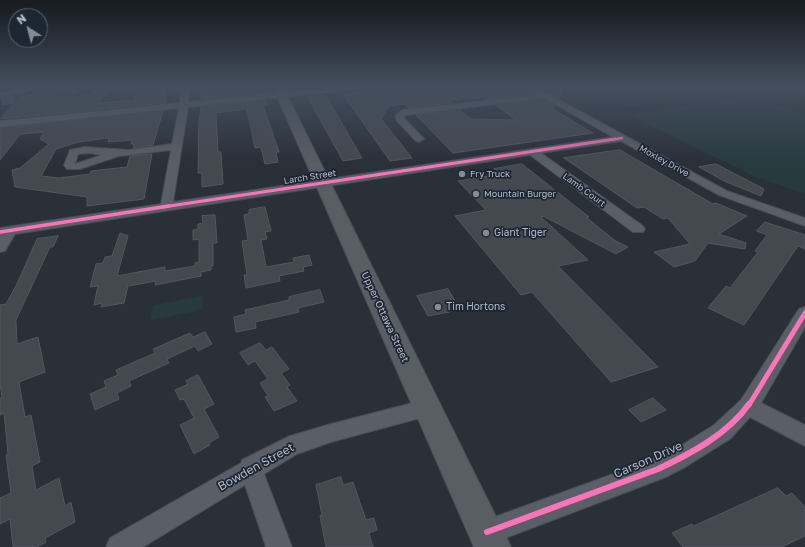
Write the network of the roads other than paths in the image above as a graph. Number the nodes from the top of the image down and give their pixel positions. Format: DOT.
graph roads {
  1 [pos="111,113"];
  2 [pos="183,113"];
  3 [pos="290,113"];
  4 [pos="406,113"];
  5 [pos="575,113"];
  6 [pos="0,124"];
  7 [pos="622,138"];
  8 [pos="419,139"];
  9 [pos="176,146"];
  10 [pos="531,151"];
  11 [pos="115,154"];
  12 [pos="323,184"];
  13 [pos="166,208"];
  14 [pos="805,222"];
  15 [pos="638,229"];
  16 [pos="5,232"];
  17 [pos="0,248"];
  18 [pos="805,313"];
  19 [pos="748,406"];
  20 [pos="428,408"];
  21 [pos="805,436"];
  22 [pos="250,468"];
  23 [pos="490,540"];
  24 [pos="119,547"];
  25 [pos="279,547"];
  1 -- 6 [label="street"];
  2 -- 9 [label="street"];
  3 -- 12 [label="main road, Upper Ottawa Street"];
  4 -- 8 [label="street"];
  5 -- 7 [label="street, Moxley Drive"];
  7 -- 10 [label="street, Larch Street"];
  7 -- 14 [label="street, Moxley Drive"];
  9 -- 11 [label="street"];
  9 -- 13 [label="street"];
  10 -- 12 [label="street, Larch Street"];
  10 -- 15 [label="street, Lamb Court"];
  12 -- 13 [label="street, Larch Street"];
  12 -- 20 [label="main road, Upper Ottawa Street"];
  13 -- 16 [label="street, Larch Street"];
  16 -- 17 [label="street"];
  18 -- 19 [label="street, Carson Drive"];
  19 -- 21 [label="street"];
  19 -- 23 [label="street, Carson Drive"];
  20 -- 22 [label="street, Bowden Street"];
  20 -- 23 [label="main road, Upper Ottawa Street"];
  22 -- 24 [label="street, Bowden Street"];
  22 -- 25 [label="street"];
}
